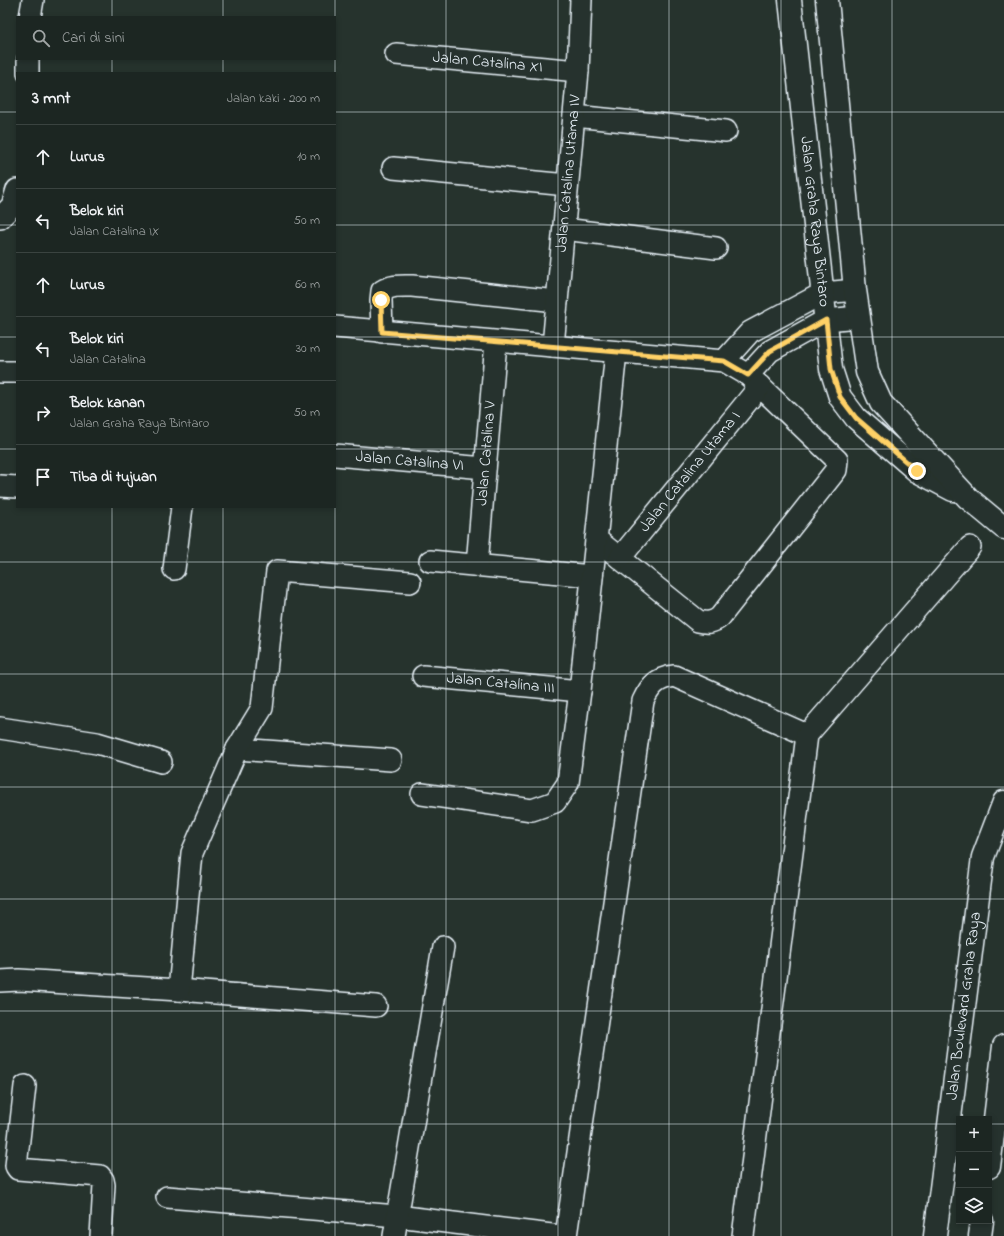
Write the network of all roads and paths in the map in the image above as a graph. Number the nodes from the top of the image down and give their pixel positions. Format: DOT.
graph roads {
  1 [pos="32,0"];
  2 [pos="581,0"];
  3 [pos="790,0"];
  4 [pos="827,0"];
  5 [pos="30,16"];
  6 [pos="396,54"];
  7 [pos="28,60"];
  8 [pos="578,71"];
  9 [pos="28,72"];
  10 [pos="574,116"];
  11 [pos="726,131"];
  12 [pos="393,168"];
  13 [pos="568,185"];
  14 [pos="16,193"];
  15 [pos="0,218"];
  16 [pos="564,229"];
  17 [pos="716,248"];
  18 [pos="854,290"];
  19 [pos="823,293"];
  20 [pos="557,301"];
  21 [pos="858,317"];
  22 [pos="826,320"];
  23 [pos="336,327"];
  24 [pos="382,332"];
  25 [pos="496,342"];
  26 [pos="553,346"];
  27 [pos="616,352"];
  28 [pos="724,361"];
  29 [pos="0,372"];
  30 [pos="16,372"];
  31 [pos="754,381"];
  32 [pos="336,455"];
  33 [pos="485,468"];
  34 [pos="0,486"];
  35 [pos="16,487"];
  36 [pos="968,498"];
  37 [pos="182,508"];
  38 [pos="1001,519"];
  39 [pos="596,539"];
  40 [pos="970,547"];
  41 [pos="620,558"];
  42 [pos="430,561"];
  43 [pos="477,566"];
  44 [pos="174,569"];
  45 [pos="592,576"];
  46 [pos="410,582"];
  47 [pos="423,676"];
  48 [pos="580,690"];
  49 [pos="0,728"];
  50 [pos="807,735"];
  51 [pos="237,748"];
  52 [pos="390,760"];
  53 [pos="161,762"];
  54 [pos="422,794"];
  55 [pos="1004,802"];
  56 [pos="443,947"];
  57 [pos="0,981"];
  58 [pos="179,990"];
  59 [pos="376,1006"];
  60 [pos="1004,1046"];
  61 [pos="25,1086"];
  62 [pos="991,1152"];
  63 [pos="167,1197"];
  64 [pos="982,1224"];
  65 [pos="396,1226"];
  66 [pos="101,1236"];
  67 [pos="560,1236"];
  68 [pos="566,1236"];
  69 [pos="743,1236"];
  70 [pos="934,1236"];
  71 [pos="980,1236"];
  1 -- 5 [label="street"];
  2 -- 8 [label="street, Jalan Catalina Utama IV"];
  3 -- 19 [label="main road, Jalan Graha Raya Bintaro"];
  4 -- 18 [label="main road, Jalan Graha Raya Bintaro"];
  6 -- 8 [label="street, Jalan Catalina XI"];
  7 -- 9 [label="street"];
  8 -- 10 [label="street, Jalan Catalina Utama IV"];
  10 -- 11 [label="street"];
  10 -- 13 [label="street, Jalan Catalina Utama IV"];
  12 -- 13 [label="street"];
  13 -- 16 [label="street, Jalan Catalina Utama IV"];
  14 -- 15 [label="street"];
  16 -- 17 [label="street"];
  16 -- 20 [label="street, Jalan Catalina Utama IV"];
  18 -- 19 [label="street"];
  18 -- 21 [label="main road, Jalan Graha Raya Bintaro"];
  19 -- 22 [label="main road, Jalan Graha Raya Bintaro"];
  19 -- 28 [label="street"];
  20 -- 24 [label="street"];
  20 -- 26 [label="street, Jalan Catalina Utama IV"];
  21 -- 22 [label="street"];
  21 -- 36 [label="main road, Jalan Graha Raya Bintaro"];
  22 -- 31 [label="street, Jalan Catalina Utama I"];
  22 -- 36 [label="main road, Jalan Graha Raya Bintaro"];
  23 -- 24 [label="street"];
  24 -- 25 [label="street"];
  25 -- 26 [label="street"];
  25 -- 33 [label="street, Jalan Catalina V"];
  26 -- 27 [label="street"];
  27 -- 28 [label="street"];
  27 -- 39 [label="street"];
  28 -- 31 [label="street"];
  29 -- 30 [label="street"];
  31 -- 41 [label="street, Jalan Catalina Utama I"];
  31 -- 41 [label="street"];
  32 -- 33 [label="street, Jalan Catalina VI"];
  33 -- 43 [label="street, Jalan Catalina V"];
  34 -- 35 [label="street"];
  36 -- 38 [label="main road, Jalan Graha Raya Bintaro"];
  37 -- 44 [label="street"];
  39 -- 41 [label="street"];
  39 -- 45 [label="street"];
  40 -- 50 [label="street"];
  42 -- 43 [label="street"];
  43 -- 45 [label="street"];
  45 -- 48 [label="street"];
  46 -- 51 [label="street"];
  47 -- 48 [label="street, Jalan Catalina III"];
  48 -- 54 [label="street"];
  49 -- 53 [label="street"];
  50 -- 68 [label="street"];
  50 -- 69 [label="street"];
  51 -- 52 [label="street"];
  51 -- 58 [label="street"];
  55 -- 70 [label="main road, Jalan Boulevard Graha Raya"];
  56 -- 65 [label="street"];
  57 -- 58 [label="street"];
  58 -- 59 [label="street"];
  60 -- 62 [label="main road"];
  61 -- 66 [label="street"];
  63 -- 65 [label="street"];
  64 -- 71 [label="main road"];
  65 -- 67 [label="street"];
}
